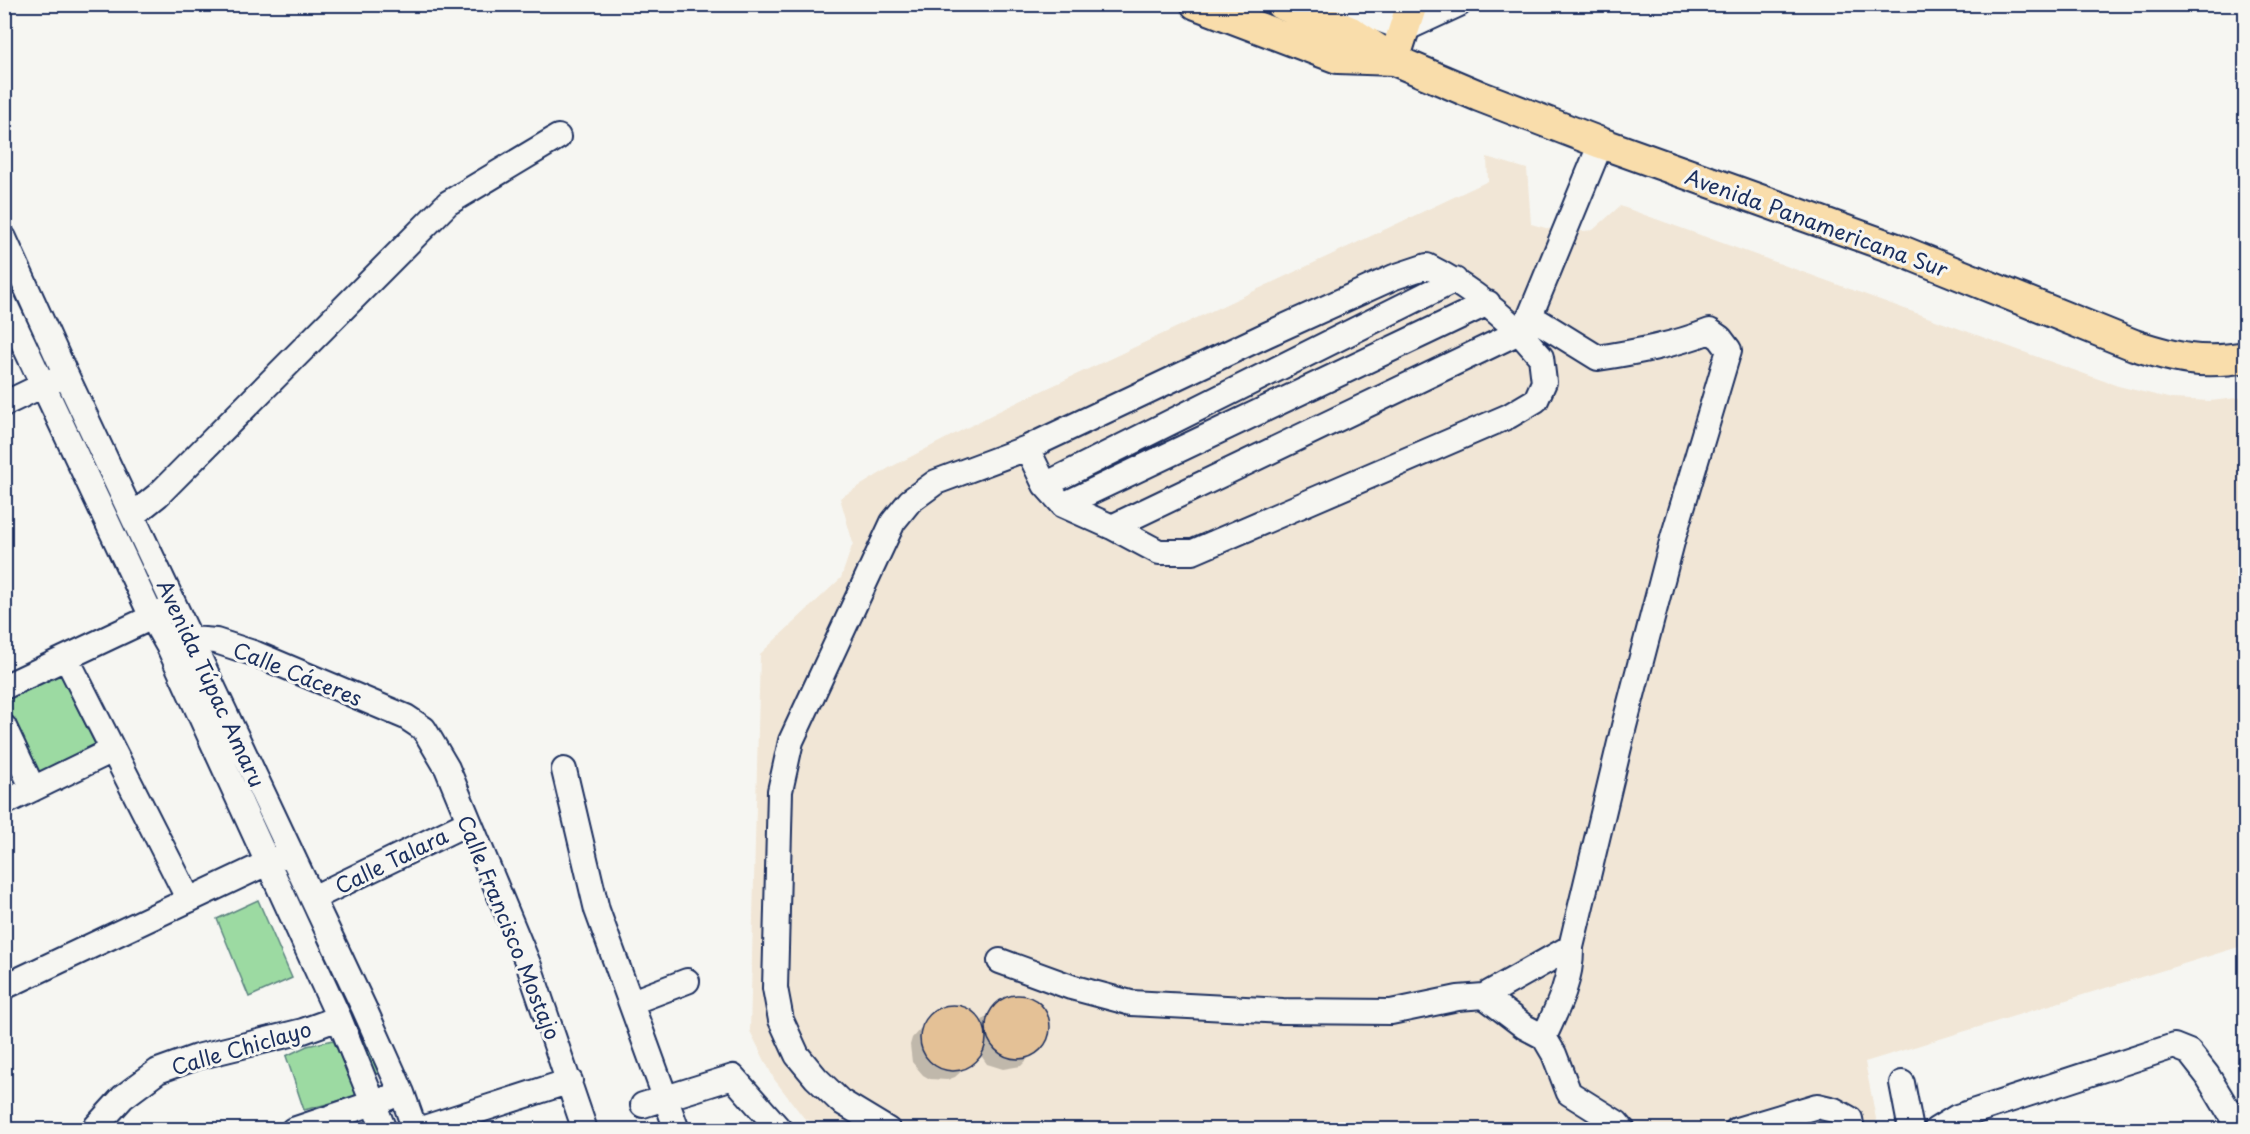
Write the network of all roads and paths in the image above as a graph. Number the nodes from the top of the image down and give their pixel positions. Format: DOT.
graph roads {
  1 [pos="1196,4"];
  2 [pos="1281,4"];
  3 [pos="1339,4"];
  4 [pos="1459,4"];
  5 [pos="1409,17"];
  6 [pos="1394,60"];
  7 [pos="558,137"];
  8 [pos="1601,142"];
  9 [pos="4,238"];
  10 [pos="1455,280"];
  11 [pos="4,302"];
  12 [pos="1488,303"];
  13 [pos="1525,324"];
  14 [pos="2246,357"];
  15 [pos="66,375"];
  16 [pos="42,385"];
  17 [pos="4,404"];
  18 [pos="1027,448"];
  19 [pos="1045,485"];
  20 [pos="1062,505"];
  21 [pos="134,515"];
  22 [pos="1112,527"];
  23 [pos="176,605"];
  24 [pos="152,617"];
  25 [pos="192,639"];
  26 [pos="169,647"];
  27 [pos="67,659"];
  28 [pos="4,687"];
  29 [pos="4,727"];
  30 [pos="424,729"];
  31 [pos="113,750"];
  32 [pos="564,770"];
  33 [pos="33,789"];
  34 [pos="4,803"];
  35 [pos="469,822"];
  36 [pos="291,852"];
  37 [pos="267,863"];
  38 [pos="313,898"];
  39 [pos="189,900"];
  40 [pos="1572,947"];
  41 [pos="1000,960"];
  42 [pos="687,981"];
  43 [pos="4,987"];
  44 [pos="1484,996"];
  45 [pos="632,1002"];
  46 [pos="339,1018"];
  47 [pos="1544,1037"];
  48 [pos="570,1081"];
  49 [pos="1902,1083"];
  50 [pos="402,1093"];
  51 [pos="666,1098"];
  52 [pos="375,1103"];
  53 [pos="643,1105"];
  54 [pos="93,1130"];
  55 [pos="293,1130"];
  56 [pos="384,1130"];
  57 [pos="417,1130"];
  58 [pos="585,1130"];
  59 [pos="677,1130"];
  60 [pos="780,1130"];
  61 [pos="888,1130"];
  62 [pos="1623,1130"];
  63 [pos="1737,1130"];
  64 [pos="1852,1130"];
  65 [pos="1911,1130"];
  66 [pos="1936,1130"];
  67 [pos="2240,1130"];
  1 -- 6 [label="main road, Avenida Panamericana Sur"];
  2 -- 6 [label="main road, Avenida Panamericana Sur"];
  3 -- 5 [label="street"];
  4 -- 5 [label="street"];
  5 -- 6 [label="main road"];
  6 -- 8 [label="main road, Avenida Panamericana Sur"];
  7 -- 21 [label="street"];
  8 -- 13 [label="street"];
  8 -- 14 [label="main road, Avenida Panamericana Sur"];
  9 -- 15 [label="street, Avenida Túpac Amaru"];
  10 -- 12 [label="street"];
  10 -- 18 [label="street"];
  10 -- 19 [label="street"];
  11 -- 16 [label="street, Avenida Túpac Amaru"];
  12 -- 13 [label="street"];
  12 -- 20 [label="street"];
  13 -- 22 [label="street"];
  13 -- 22 [label="street"];
  13 -- 40 [label="street"];
  15 -- 16 [label="street"];
  15 -- 21 [label="street, Avenida Túpac Amaru"];
  16 -- 17 [label="street"];
  16 -- 24 [label="street, Avenida Túpac Amaru"];
  18 -- 19 [label="street"];
  18 -- 61 [label="street"];
  19 -- 20 [label="street"];
  20 -- 22 [label="street"];
  21 -- 23 [label="street, Avenida Túpac Amaru"];
  23 -- 24 [label="street"];
  23 -- 25 [label="street, Avenida Túpac Amaru"];
  24 -- 26 [label="street, Avenida Túpac Amaru"];
  24 -- 27 [label="street"];
  25 -- 26 [label="street, Calle Cáceres"];
  25 -- 30 [label="street, Calle Cáceres"];
  25 -- 36 [label="street, Avenida Túpac Amaru"];
  26 -- 37 [label="street, Avenida Túpac Amaru"];
  27 -- 28 [label="street"];
  27 -- 31 [label="street"];
  29 -- 33 [label="street"];
  30 -- 35 [label="street, Calle Francisco Mostajo"];
  31 -- 33 [label="street"];
  31 -- 39 [label="street"];
  32 -- 45 [label="street"];
  33 -- 34 [label="street"];
  35 -- 38 [label="street, Calle Talara"];
  35 -- 48 [label="street, Calle Francisco Mostajo"];
  36 -- 37 [label="street"];
  36 -- 38 [label="street, Avenida Túpac Amaru"];
  37 -- 39 [label="street"];
  37 -- 46 [label="street, Avenida Túpac Amaru"];
  38 -- 50 [label="street, Avenida Túpac Amaru"];
  39 -- 43 [label="street"];
  40 -- 44 [label="street"];
  40 -- 47 [label="street"];
  41 -- 44 [label="street"];
  42 -- 45 [label="street"];
  44 -- 47 [label="street"];
  45 -- 51 [label="street"];
  46 -- 52 [label="street, Avenida Túpac Amaru"];
  46 -- 54 [label="street, Calle Chiclayo"];
  47 -- 62 [label="street"];
  48 -- 57 [label="street"];
  48 -- 58 [label="street, Calle Francisco Mostajo"];
  49 -- 65 [label="street"];
  50 -- 52 [label="street"];
  50 -- 57 [label="street, Avenida Túpac Amaru"];
  51 -- 53 [label="street"];
  51 -- 59 [label="street"];
  51 -- 60 [label="street"];
  52 -- 55 [label="street"];
  52 -- 56 [label="street, Avenida Túpac Amaru"];
  63 -- 64 [label="street"];
  66 -- 67 [label="street"];
}
